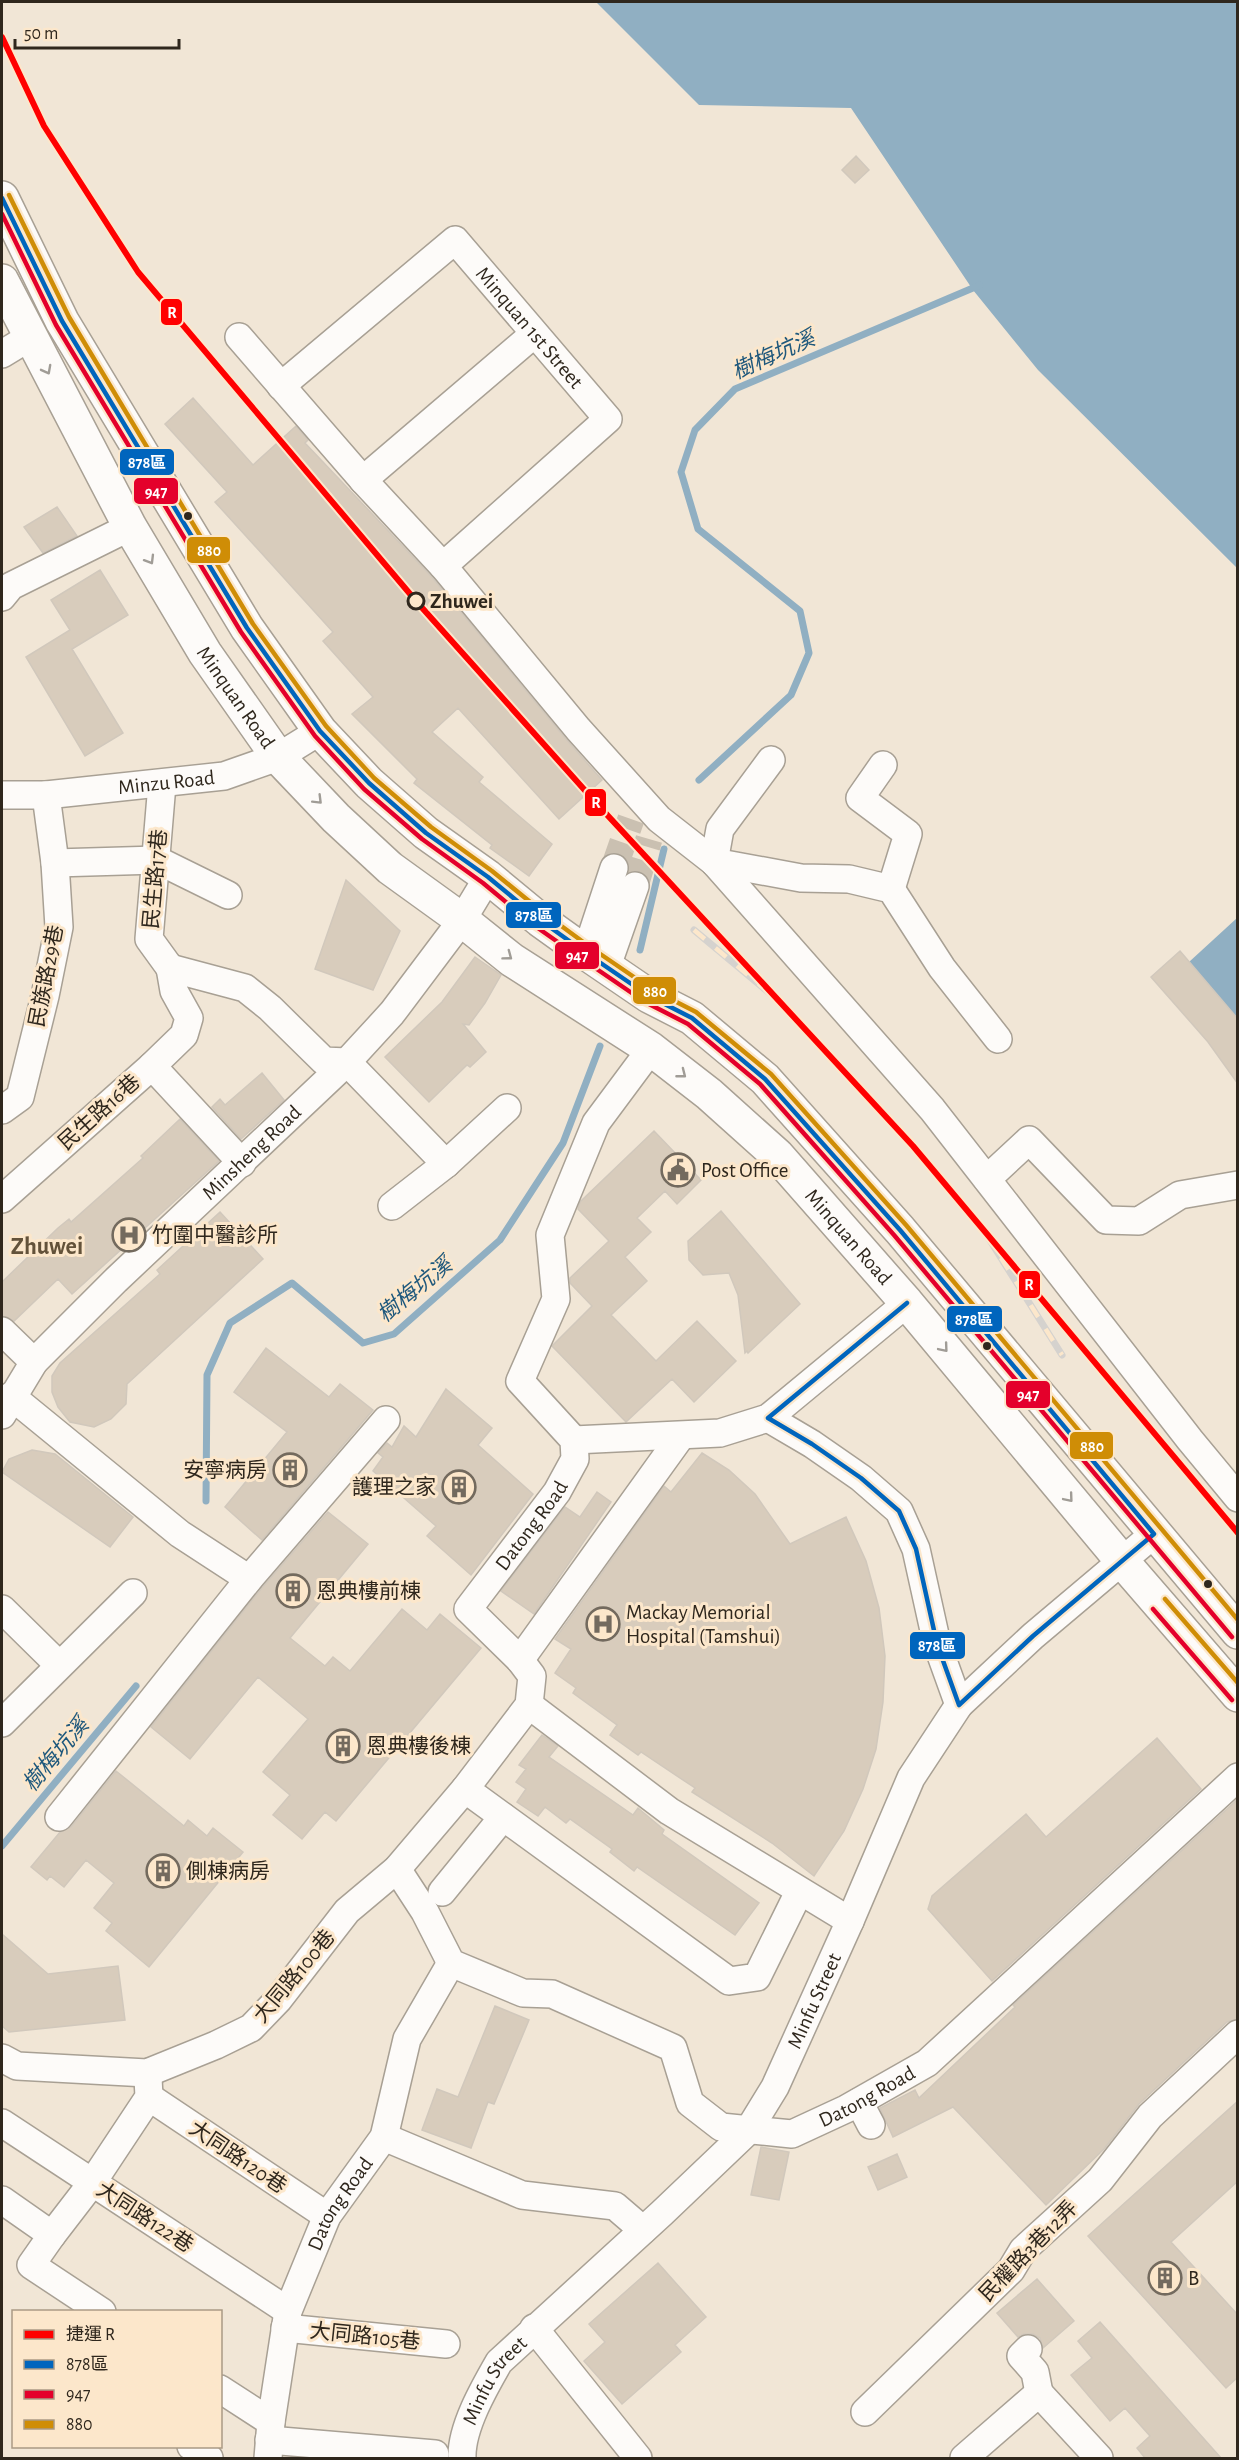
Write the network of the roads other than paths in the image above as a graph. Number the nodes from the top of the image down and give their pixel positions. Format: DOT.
graph roads {
  1 [pos="2,198"];
  2 [pos="2,281"];
  3 [pos="534,334"];
  4 [pos="30,337"];
  5 [pos="239,337"];
  6 [pos="2,354"];
  7 [pos="281,386"];
  8 [pos="363,480"];
  9 [pos="130,527"];
  10 [pos="443,566"];
  11 [pos="6,591"];
  12 [pos="320,731"];
  13 [pos="278,757"];
  14 [pos="771,760"];
  15 [pos="883,765"];
  16 [pos="162,784"];
  17 [pos="2,795"];
  18 [pos="46,795"];
  19 [pos="157,860"];
  20 [pos="714,862"];
  21 [pos="55,863"];
  22 [pos="614,868"];
  23 [pos="488,877"];
  24 [pos="635,886"];
  25 [pos="891,889"];
  26 [pos="228,895"];
  27 [pos="462,920"];
  28 [pos="170,968"];
  29 [pos="613,971"];
  30 [pos="998,1040"];
  31 [pos="651,1049"];
  32 [pos="347,1062"];
  33 [pos="152,1066"];
  34 [pos="507,1108"];
  35 [pos="2,1110"];
  36 [pos="242,1163"];
  37 [pos="446,1164"];
  38 [pos="987,1179"];
  39 [pos="1238,1185"];
  40 [pos="2,1199"];
  41 [pos="392,1206"];
  42 [pos="907,1303"];
  43 [pos="2,1331"];
  44 [pos="34,1362"];
  45 [pos="6,1405"];
  46 [pos="768,1418"];
  47 [pos="386,1420"];
  48 [pos="681,1436"];
  49 [pos="574,1440"];
  50 [pos="1238,1498"];
  51 [pos="1154,1534"];
  52 [pos="1122,1561"];
  53 [pos="249,1579"];
  54 [pos="133,1593"];
  55 [pos="2,1609"];
  56 [pos="1238,1632"];
  57 [pos="520,1660"];
  58 [pos="59,1665"];
  59 [pos="1238,1695"];
  60 [pos="529,1705"];
  61 [pos="958,1705"];
  62 [pos="2,1723"];
  63 [pos="1238,1777"];
  64 [pos="465,1789"];
  65 [pos="59,1816"];
  66 [pos="503,1817"];
  67 [pos="397,1869"];
  68 [pos="442,1892"];
  69 [pos="799,1892"];
  70 [pos="850,1921"];
  71 [pos="451,1963"];
  72 [pos="1238,2034"];
  73 [pos="2,2058"];
  74 [pos="148,2085"];
  75 [pos="859,2102"];
  76 [pos="2,2123"];
  77 [pos="871,2125"];
  78 [pos="748,2131"];
  79 [pos="384,2137"];
  80 [pos="92,2182"];
  81 [pos="2,2200"];
  82 [pos="327,2216"];
  83 [pos="643,2230"];
  84 [pos="52,2235"];
  85 [pos="99,2310"];
  86 [pos="286,2319"];
  87 [pos="534,2328"];
  88 [pos="446,2344"];
  89 [pos="1028,2349"];
  90 [pos="222,2391"];
  91 [pos="1039,2393"];
  92 [pos="865,2412"];
  93 [pos="269,2440"];
  94 [pos="194,2448"];
  95 [pos="435,2454"];
  96 [pos="209,2458"];
  97 [pos="462,2458"];
  98 [pos="638,2458"];
  99 [pos="964,2458"];
  100 [pos="1099,2458"];
  1 -- 12 [label="main road, Minquan Road"];
  2 -- 4 [label="main road, Minquan Road"];
  3 -- 7 [label="street, Minquan 1st Street"];
  3 -- 8 [label="street"];
  3 -- 10 [label="street, Minquan 1st Street"];
  4 -- 6 [label="street"];
  4 -- 9 [label="main road, Minquan Road, one-way"];
  5 -- 7 [label="street"];
  7 -- 8 [label="street"];
  8 -- 10 [label="street"];
  9 -- 11 [label="street"];
  9 -- 13 [label="main road, Minquan Road, one-way"];
  10 -- 20 [label="street"];
  12 -- 13 [label="street, Minzu Road"];
  12 -- 23 [label="main road, Minquan Road"];
  13 -- 16 [label="street, Minzu Road"];
  13 -- 27 [label="main road, Minquan Road, one-way"];
  14 -- 20 [label="street"];
  15 -- 25 [label="street"];
  16 -- 18 [label="street, Minzu Road"];
  16 -- 19 [label="street, 民生路17巷"];
  17 -- 18 [label="street, Minzu Road"];
  18 -- 21 [label="street, 民族路29巷"];
  19 -- 21 [label="street"];
  19 -- 26 [label="street"];
  19 -- 28 [label="street, 民生路17巷"];
  20 -- 25 [label="street"];
  20 -- 38 [label="street"];
  21 -- 35 [label="street, 民族路29巷"];
  22 -- 29 [label="street"];
  23 -- 27 [label="street, Minsheng Road"];
  23 -- 29 [label="main road, Minquan Road"];
  24 -- 29 [label="street"];
  25 -- 30 [label="street"];
  27 -- 31 [label="main road, Minquan Road, one-way"];
  27 -- 32 [label="street, Minsheng Road"];
  28 -- 32 [label="street"];
  28 -- 33 [label="street"];
  29 -- 51 [label="main road, Minquan Road"];
  31 -- 42 [label="main road, Minquan Road, one-way"];
  31 -- 49 [label="street"];
  32 -- 36 [label="street, Minsheng Road"];
  32 -- 37 [label="street"];
  33 -- 36 [label="street, 民生路16巷"];
  33 -- 40 [label="street, 民生路16巷"];
  34 -- 37 [label="street"];
  36 -- 44 [label="street, Minsheng Road"];
  37 -- 41 [label="street"];
  38 -- 39 [label="street"];
  38 -- 50 [label="street"];
  42 -- 46 [label="street"];
  42 -- 52 [label="main road, Minquan Road, one-way"];
  43 -- 44 [label="street"];
  44 -- 45 [label="street, Minsheng Road"];
  45 -- 53 [label="street"];
  46 -- 48 [label="street"];
  46 -- 61 [label="street"];
  47 -- 53 [label="street"];
  48 -- 49 [label="street"];
  48 -- 57 [label="street"];
  49 -- 57 [label="street, Datong Road"];
  51 -- 52 [label="street, Minfu Street"];
  51 -- 56 [label="main road, Minquan Road"];
  52 -- 59 [label="main road, Minquan Road"];
  52 -- 61 [label="street, Minfu Street"];
  53 -- 65 [label="street"];
  54 -- 58 [label="street"];
  55 -- 58 [label="street"];
  57 -- 60 [label="street, Datong Road"];
  58 -- 62 [label="street"];
  60 -- 64 [label="street"];
  60 -- 69 [label="street"];
  61 -- 70 [label="street, Minfu Street"];
  63 -- 75 [label="street, Datong Road"];
  64 -- 66 [label="street"];
  64 -- 67 [label="street"];
  66 -- 68 [label="street"];
  66 -- 69 [label="street"];
  67 -- 71 [label="street"];
  67 -- 74 [label="street, 大同路100巷"];
  69 -- 70 [label="street"];
  70 -- 78 [label="street, Minfu Street"];
  71 -- 78 [label="street, Datong Road"];
  71 -- 79 [label="street, Datong Road"];
  72 -- 92 [label="street, 民權路3巷12弄"];
  73 -- 74 [label="street, 大同路100巷"];
  74 -- 80 [label="street"];
  74 -- 82 [label="street, 大同路120巷"];
  75 -- 77 [label="street"];
  75 -- 78 [label="street, Datong Road"];
  76 -- 80 [label="street, 大同路122巷"];
  78 -- 83 [label="street, Minfu Street"];
  79 -- 82 [label="street, Datong Road"];
  79 -- 83 [label="street"];
  80 -- 84 [label="street"];
  80 -- 86 [label="street, 大同路122巷"];
  81 -- 84 [label="street"];
  82 -- 86 [label="street, Datong Road"];
  83 -- 87 [label="street, Minfu Street"];
  84 -- 85 [label="street"];
  86 -- 88 [label="street, 大同路105巷"];
  86 -- 93 [label="street, Datong Road"];
  87 -- 97 [label="street, Minfu Street"];
  87 -- 98 [label="street"];
  89 -- 91 [label="street"];
  90 -- 93 [label="street"];
  91 -- 99 [label="street"];
  91 -- 100 [label="street"];
  93 -- 95 [label="street"];
  94 -- 96 [label="street"];
}
